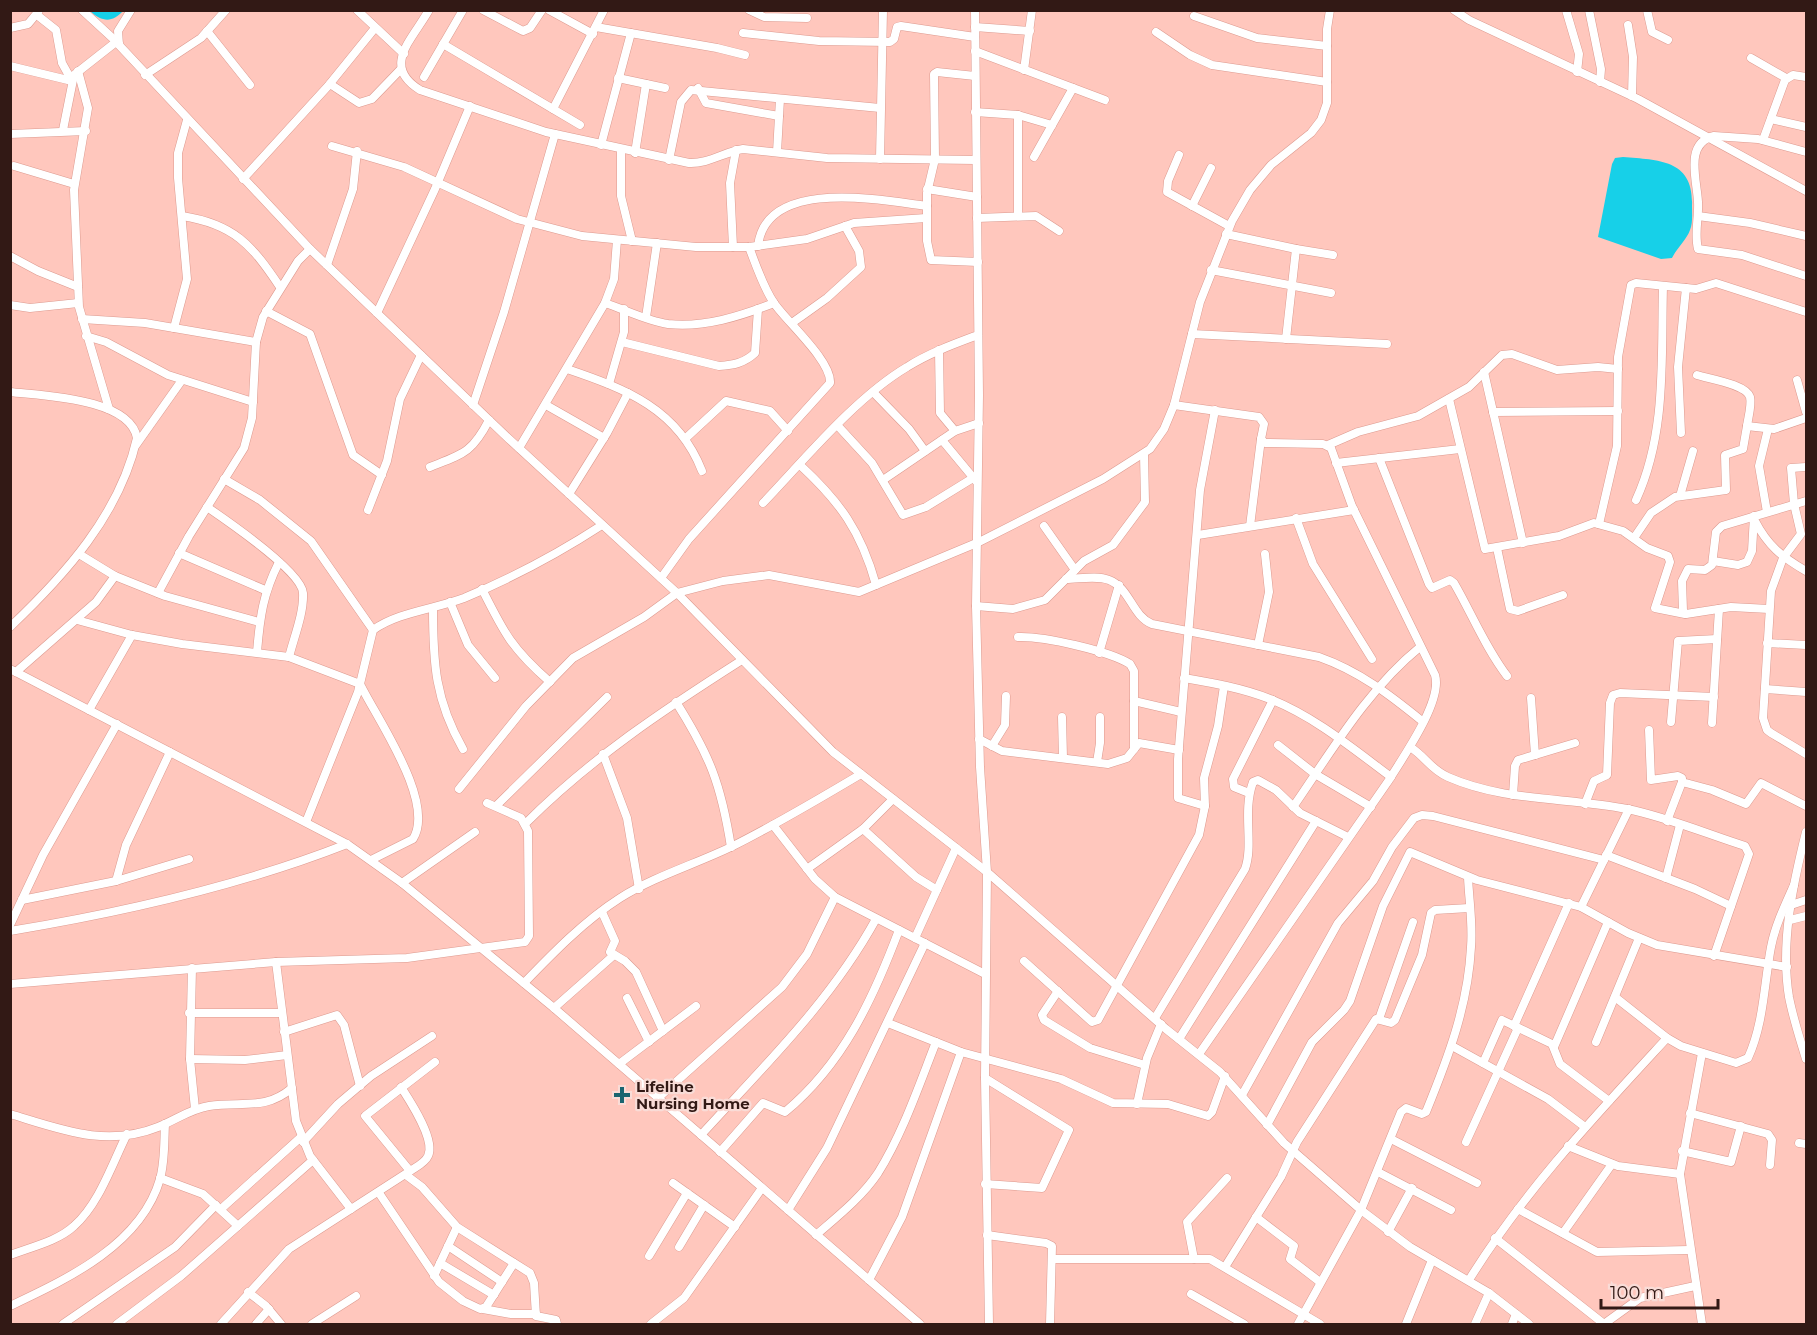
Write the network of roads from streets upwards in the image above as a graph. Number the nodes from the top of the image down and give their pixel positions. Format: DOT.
graph roads {
  1 [pos="82,10"];
  2 [pos="131,10"];
  3 [pos="226,10"];
  4 [pos="357,10"];
  5 [pos="429,10"];
  6 [pos="463,10"];
  7 [pos="483,10"];
  8 [pos="542,10"];
  9 [pos="549,10"];
  10 [pos="604,10"];
  11 [pos="749,10"];
  12 [pos="883,10"];
  13 [pos="975,10"];
  14 [pos="1032,10"];
  15 [pos="1330,10"];
  16 [pos="1454,10"];
  17 [pos="1566,10"];
  18 [pos="1589,10"];
  19 [pos="1647,10"];
  20 [pos="38,13"];
  21 [pos="1194,16"];
  22 [pos="807,18"];
  23 [pos="1628,25"];
  24 [pos="975,27"];
  25 [pos="10,28"];
  26 [pos="375,28"];
  27 [pos="595,30"];
  28 [pos="207,31"];
  29 [pos="1030,31"];
  30 [pos="1156,32"];
  31 [pos="631,33"];
  32 [pos="743,33"];
  33 [pos="975,37"];
  34 [pos="1668,40"];
  35 [pos="881,42"];
  36 [pos="118,43"];
  37 [pos="442,44"];
  38 [pos="1327,46"];
  39 [pos="975,51"];
  40 [pos="404,54"];
  41 [pos="745,55"];
  42 [pos="1750,58"];
  43 [pos="10,66"];
  44 [pos="400,70"];
  45 [pos="1024,70"];
  46 [pos="78,71"];
  47 [pos="1577,72"];
  48 [pos="145,75"];
  49 [pos="975,76"];
  50 [pos="1806,77"];
  51 [pos="424,78"];
  52 [pos="618,78"];
  53 [pos="1786,78"];
  54 [pos="72,81"];
  55 [pos="1328,82"];
  56 [pos="1600,82"];
  57 [pos="330,84"];
  58 [pos="646,84"];
  59 [pos="250,85"];
  60 [pos="665,88"];
  61 [pos="698,88"];
  62 [pos="1073,88"];
  63 [pos="1632,96"];
  64 [pos="780,99"];
  65 [pos="1105,100"];
  66 [pos="470,106"];
  67 [pos="880,108"];
  68 [pos="553,109"];
  69 [pos="975,112"];
  70 [pos="1018,115"];
  71 [pos="779,116"];
  72 [pos="1771,119"];
  73 [pos="187,120"];
  74 [pos="580,125"];
  75 [pos="1052,125"];
  76 [pos="1806,127"];
  77 [pos="63,130"];
  78 [pos="86,131"];
  79 [pos="10,134"];
  80 [pos="555,134"];
  81 [pos="1707,137"];
  82 [pos="1763,140"];
  83 [pos="601,145"];
  84 [pos="332,146"];
  85 [pos="621,150"];
  86 [pos="736,150"];
  87 [pos="357,151"];
  88 [pos="777,152"];
  89 [pos="1806,152"];
  90 [pos="635,153"];
  91 [pos="1179,155"];
  92 [pos="1034,158"];
  93 [pos="880,159"];
  94 [pos="935,159"];
  95 [pos="669,160"];
  96 [pos="976,160"];
  97 [pos="14,166"];
  98 [pos="1211,168"];
  99 [pos="243,178"];
  100 [pos="438,183"];
  101 [pos="74,184"];
  102 [pos="927,189"];
  103 [pos="1806,191"];
  104 [pos="977,197"];
  105 [pos="927,206"];
  106 [pos="1192,206"];
  107 [pos="182,216"];
  108 [pos="1018,216"];
  109 [pos="1698,216"];
  110 [pos="927,218"];
  111 [pos="977,218"];
  112 [pos="529,222"];
  113 [pos="845,226"];
  114 [pos="1228,230"];
  115 [pos="1059,231"];
  116 [pos="1806,236"];
  117 [pos="617,240"];
  118 [pos="632,241"];
  119 [pos="657,243"];
  120 [pos="758,246"];
  121 [pos="733,247"];
  122 [pos="748,247"];
  123 [pos="310,249"];
  124 [pos="1296,249"];
  125 [pos="1333,255"];
  126 [pos="10,256"];
  127 [pos="978,262"];
  128 [pos="327,266"];
  129 [pos="1211,270"];
  130 [pos="1806,276"];
  131 [pos="1292,286"];
  132 [pos="1663,286"];
  133 [pos="78,287"];
  134 [pos="280,287"];
  135 [pos="1686,288"];
  136 [pos="1331,293"];
  137 [pos="78,303"];
  138 [pos="605,303"];
  139 [pos="774,303"];
  140 [pos="10,305"];
  141 [pos="624,309"];
  142 [pos="758,309"];
  143 [pos="266,311"];
  144 [pos="1806,312"];
  145 [pos="377,313"];
  146 [pos="646,317"];
  147 [pos="82,319"];
  148 [pos="792,323"];
  149 [pos="174,328"];
  150 [pos="1192,334"];
  151 [pos="978,335"];
  152 [pos="86,336"];
  153 [pos="1286,339"];
  154 [pos="256,342"];
  155 [pos="622,342"];
  156 [pos="1387,344"];
  157 [pos="939,350"];
  158 [pos="421,355"];
  159 [pos="567,369"];
  160 [pos="1618,369"];
  161 [pos="1484,372"];
  162 [pos="1697,375"];
  163 [pos="182,380"];
  164 [pos="1797,380"];
  165 [pos="609,384"];
  166 [pos="10,392"];
  167 [pos="873,392"];
  168 [pos="628,393"];
  169 [pos="1449,399"];
  170 [pos="253,402"];
  171 [pos="473,405"];
  172 [pos="546,405"];
  173 [pos="1174,405"];
  174 [pos="109,409"];
  175 [pos="1215,410"];
  176 [pos="1618,411"];
  177 [pos="1493,412"];
  178 [pos="1806,412"];
  179 [pos="1806,418"];
  180 [pos="489,420"];
  181 [pos="979,423"];
  182 [pos="838,426"];
  183 [pos="1747,426"];
  184 [pos="1768,429"];
  185 [pos="788,431"];
  186 [pos="955,431"];
  187 [pos="1681,433"];
  188 [pos="604,438"];
  189 [pos="686,438"];
  190 [pos="1261,438"];
  191 [pos="942,440"];
  192 [pos="1328,445"];
  193 [pos="135,447"];
  194 [pos="519,448"];
  195 [pos="1460,449"];
  196 [pos="925,451"];
  197 [pos="1693,451"];
  198 [pos="1144,454"];
  199 [pos="1379,458"];
  200 [pos="1336,463"];
  201 [pos="800,465"];
  202 [pos="430,467"];
  203 [pos="1806,467"];
  204 [pos="702,471"];
  205 [pos="382,475"];
  206 [pos="224,479"];
  207 [pos="883,480"];
  208 [pos="976,481"];
  209 [pos="569,494"];
  210 [pos="1680,496"];
  211 [pos="1636,500"];
  212 [pos="1806,501"];
  213 [pos="763,502"];
  214 [pos="1794,504"];
  215 [pos="207,507"];
  216 [pos="368,510"];
  217 [pos="1354,510"];
  218 [pos="1767,513"];
  219 [pos="1296,518"];
  220 [pos="1754,518"];
  221 [pos="1599,524"];
  222 [pos="602,525"];
  223 [pos="1044,526"];
  224 [pos="1250,526"];
  225 [pos="1198,535"];
  226 [pos="1634,538"];
  227 [pos="979,542"];
  228 [pos="1523,543"];
  229 [pos="1767,544"];
  230 [pos="1753,547"];
  231 [pos="1497,548"];
  232 [pos="179,553"];
  233 [pos="79,554"];
  234 [pos="1265,554"];
  235 [pos="1783,558"];
  236 [pos="1713,561"];
  237 [pos="279,562"];
  238 [pos="1075,570"];
  239 [pos="1806,571"];
  240 [pos="115,576"];
  241 [pos="661,578"];
  242 [pos="1066,579"];
  243 [pos="876,585"];
  244 [pos="1119,585"];
  245 [pos="482,589"];
  246 [pos="265,590"];
  247 [pos="158,593"];
  248 [pos="676,593"];
  249 [pos="1563,595"];
  250 [pos="450,602"];
  251 [pos="976,606"];
  252 [pos="433,608"];
  253 [pos="1719,609"];
  254 [pos="1769,609"];
  255 [pos="1686,614"];
  256 [pos="77,620"];
  257 [pos="259,622"];
  258 [pos="10,627"];
  259 [pos="373,630"];
  260 [pos="1188,631"];
  261 [pos="132,635"];
  262 [pos="1018,637"];
  263 [pos="1717,639"];
  264 [pos="1767,643"];
  265 [pos="1258,645"];
  266 [pos="1806,645"];
  267 [pos="1420,647"];
  268 [pos="257,652"];
  269 [pos="1099,654"];
  270 [pos="289,657"];
  271 [pos="1372,659"];
  272 [pos="742,660"];
  273 [pos="13,671"];
  274 [pos="1506,676"];
  275 [pos="495,678"];
  276 [pos="1184,678"];
  277 [pos="550,682"];
  278 [pos="360,684"];
  279 [pos="1224,686"];
  280 [pos="1379,688"];
  281 [pos="1764,689"];
  282 [pos="1806,692"];
  283 [pos="1673,694"];
  284 [pos="1006,696"];
  285 [pos="607,697"];
  286 [pos="1714,697"];
  287 [pos="1531,698"];
  288 [pos="1273,700"];
  289 [pos="1134,701"];
  290 [pos="676,702"];
  291 [pos="89,710"];
  292 [pos="1181,712"];
  293 [pos="1062,717"];
  294 [pos="1100,717"];
  295 [pos="1422,721"];
  296 [pos="1671,722"];
  297 [pos="1712,723"];
  298 [pos="117,724"];
  299 [pos="1649,730"];
  300 [pos="979,738"];
  301 [pos="1339,739"];
  302 [pos="1575,743"];
  303 [pos="1278,745"];
  304 [pos="992,746"];
  305 [pos="1410,747"];
  306 [pos="463,749"];
  307 [pos="1134,749"];
  308 [pos="1179,750"];
  309 [pos="170,752"];
  310 [pos="1806,753"];
  311 [pos="603,754"];
  312 [pos="1535,755"];
  313 [pos="1063,758"];
  314 [pos="1097,762"];
  315 [pos="861,774"];
  316 [pos="1315,774"];
  317 [pos="1391,777"];
  318 [pos="1682,782"];
  319 [pos="459,789"];
  320 [pos="1249,793"];
  321 [pos="1513,795"];
  322 [pos="893,799"];
  323 [pos="487,803"];
  324 [pos="1585,804"];
  325 [pos="496,806"];
  326 [pos="1205,806"];
  327 [pos="1806,806"];
  328 [pos="1293,807"];
  329 [pos="1371,807"];
  330 [pos="1629,809"];
  331 [pos="1316,821"];
  332 [pos="1667,821"];
  333 [pos="306,822"];
  334 [pos="526,823"];
  335 [pos="773,825"];
  336 [pos="1680,825"];
  337 [pos="863,829"];
  338 [pos="475,832"];
  339 [pos="1806,832"];
  340 [pos="1348,837"];
  341 [pos="347,844"];
  342 [pos="731,847"];
  343 [pos="956,848"];
  344 [pos="1605,857"];
  345 [pos="189,859"];
  346 [pos="371,860"];
  347 [pos="807,869"];
  348 [pos="987,872"];
  349 [pos="1468,877"];
  350 [pos="1666,878"];
  351 [pos="116,881"];
  352 [pos="402,883"];
  353 [pos="1794,885"];
  354 [pos="639,889"];
  355 [pos="937,890"];
  356 [pos="834,897"];
  357 [pos="22,900"];
  358 [pos="1806,900"];
  359 [pos="1569,903"];
  360 [pos="1791,905"];
  361 [pos="1731,906"];
  362 [pos="1581,907"];
  363 [pos="1469,908"];
  364 [pos="602,912"];
  365 [pos="1806,916"];
  366 [pos="876,919"];
  367 [pos="1790,920"];
  368 [pos="1413,922"];
  369 [pos="1608,922"];
  370 [pos="10,925"];
  371 [pos="899,930"];
  372 [pos="10,931"];
  373 [pos="915,938"];
  374 [pos="1639,938"];
  375 [pos="925,943"];
  376 [pos="482,949"];
  377 [pos="614,955"];
  378 [pos="1714,956"];
  379 [pos="276,962"];
  380 [pos="1024,962"];
  381 [pos="1769,964"];
  382 [pos="1787,967"];
  383 [pos="192,968"];
  384 [pos="985,974"];
  385 [pos="524,983"];
  386 [pos="10,984"];
  387 [pos="1117,984"];
  388 [pos="1058,991"];
  389 [pos="1615,997"];
  390 [pos="627,998"];
  391 [pos="696,1006"];
  392 [pos="554,1008"];
  393 [pos="189,1013"];
  394 [pos="282,1013"];
  395 [pos="1378,1019"];
  396 [pos="1158,1021"];
  397 [pos="888,1023"];
  398 [pos="1516,1027"];
  399 [pos="663,1031"];
  400 [pos="284,1032"];
  401 [pos="432,1036"];
  402 [pos="1667,1038"];
  403 [pos="1179,1039"];
  404 [pos="1803,1039"];
  405 [pos="649,1042"];
  406 [pos="936,1042"];
  407 [pos="1596,1042"];
  408 [pos="1452,1046"];
  409 [pos="1554,1047"];
  410 [pos="961,1052"];
  411 [pos="1702,1053"];
  412 [pos="1199,1054"];
  413 [pos="287,1055"];
  414 [pos="190,1059"];
  415 [pos="985,1059"];
  416 [pos="1806,1059"];
  417 [pos="435,1062"];
  418 [pos="1483,1063"];
  419 [pos="619,1064"];
  420 [pos="1145,1065"];
  421 [pos="1499,1071"];
  422 [pos="1225,1077"];
  423 [pos="985,1078"];
  424 [pos="360,1086"];
  425 [pos="401,1087"];
  426 [pos="292,1088"];
  427 [pos="1242,1095"];
  428 [pos="658,1098"];
  429 [pos="1609,1101"];
  430 [pos="1137,1104"];
  431 [pos="195,1109"];
  432 [pos="1690,1113"];
  433 [pos="10,1114"];
  434 [pos="165,1124"];
  435 [pos="1267,1125"];
  436 [pos="1585,1126"];
  437 [pos="1741,1126"];
  438 [pos="127,1134"];
  439 [pos="701,1135"];
  440 [pos="302,1139"];
  441 [pos="1391,1139"];
  442 [pos="1466,1142"];
  443 [pos="1568,1146"];
  444 [pos="1293,1151"];
  445 [pos="1682,1151"];
  446 [pos="720,1152"];
  447 [pos="313,1160"];
  448 [pos="1612,1164"];
  449 [pos="1770,1164"];
  450 [pos="1378,1172"];
  451 [pos="408,1173"];
  452 [pos="1680,1174"];
  453 [pos="160,1178"];
  454 [pos="1227,1178"];
  455 [pos="673,1183"];
  456 [pos="1477,1183"];
  457 [pos="985,1184"];
  458 [pos="762,1188"];
  459 [pos="1412,1188"];
  460 [pos="687,1192"];
  461 [pos="379,1193"];
  462 [pos="704,1205"];
  463 [pos="218,1207"];
  464 [pos="351,1209"];
  465 [pos="1518,1209"];
  466 [pos="788,1210"];
  467 [pos="1361,1210"];
  468 [pos="1451,1210"];
  469 [pos="1256,1217"];
  470 [pos="238,1226"];
  471 [pos="457,1227"];
  472 [pos="735,1227"];
  473 [pos="1388,1232"];
  474 [pos="1563,1233"];
  475 [pos="816,1235"];
  476 [pos="987,1235"];
  477 [pos="1495,1238"];
  478 [pos="448,1246"];
  479 [pos="679,1247"];
  480 [pos="1689,1250"];
  481 [pos="10,1255"];
  482 [pos="649,1256"];
  483 [pos="1053,1259"];
  484 [pos="1194,1259"];
  485 [pos="1432,1260"];
  486 [pos="440,1263"];
  487 [pos="514,1263"];
  488 [pos="1225,1267"];
  489 [pos="434,1276"];
  490 [pos="869,1280"];
  491 [pos="1469,1280"];
  492 [pos="502,1282"];
  493 [pos="1320,1282"];
  494 [pos="1695,1286"];
  495 [pos="248,1292"];
  496 [pos="1490,1293"];
  497 [pos="1191,1294"];
  498 [pos="494,1295"];
  499 [pos="356,1296"];
  500 [pos="10,1306"];
  501 [pos="269,1309"];
  502 [pos="483,1309"];
  503 [pos="536,1314"];
  504 [pos="1516,1314"];
  505 [pos="1303,1315"];
  506 [pos="63,1324"];
  507 [pos="117,1324"];
  508 [pos="221,1324"];
  509 [pos="256,1324"];
  510 [pos="281,1324"];
  511 [pos="312,1324"];
  512 [pos="557,1324"];
  513 [pos="651,1324"];
  514 [pos="920,1324"];
  515 [pos="989,1324"];
  516 [pos="1050,1324"];
  517 [pos="1244,1324"];
  518 [pos="1298,1324"];
  519 [pos="1320,1324"];
  520 [pos="1406,1324"];
  521 [pos="1475,1324"];
  522 [pos="1512,1324"];
  523 [pos="1529,1324"];
  524 [pos="1604,1324"];
  525 [pos="1702,1324"];
  1 -- 36 [label="street"];
  2 -- 36 [label="street"];
  3 -- 28 [label="street"];
  4 -- 26 [label="street"];
  5 -- 40 [label="street"];
  6 -- 37 [label="street"];
  7 -- 8 [label="street"];
  9 -- 27 [label="street"];
  10 -- 27 [label="street"];
  11 -- 22 [label="street"];
  12 -- 35 [label="street"];
  13 -- 24 [label="street"];
  14 -- 29 [label="street"];
  15 -- 38 [label="street"];
  16 -- 47 [label="street"];
  17 -- 47 [label="street"];
  18 -- 56 [label="street"];
  19 -- 34 [label="street"];
  20 -- 25 [label="street"];
  20 -- 54 [label="street"];
  21 -- 38 [label="street"];
  23 -- 63 [label="street"];
  24 -- 29 [label="street"];
  24 -- 33 [label="street"];
  26 -- 40 [label="street"];
  26 -- 57 [label="street"];
  27 -- 31 [label="street"];
  27 -- 68 [label="street"];
  28 -- 48 [label="street"];
  28 -- 59 [label="street"];
  29 -- 45 [label="street"];
  30 -- 55 [label="street"];
  31 -- 41 [label="street"];
  31 -- 52 [label="street"];
  32 -- 35 [label="street"];
  33 -- 35 [label="street"];
  33 -- 39 [label="street"];
  35 -- 67 [label="street"];
  36 -- 46 [label="street"];
  36 -- 48 [label="street"];
  37 -- 51 [label="street"];
  37 -- 68 [label="street"];
  38 -- 55 [label="street"];
  39 -- 45 [label="street"];
  39 -- 49 [label="street"];
  40 -- 44 [label="street"];
  42 -- 53 [label="street"];
  43 -- 54 [label="street"];
  44 -- 57 [label="street"];
  44 -- 66 [label="street"];
  45 -- 62 [label="street"];
  46 -- 54 [label="street"];
  46 -- 78 [label="street"];
  47 -- 56 [label="street"];
  48 -- 73 [label="street"];
  49 -- 69 [label="street"];
  49 -- 94 [label="street"];
  50 -- 53 [label="street"];
  52 -- 58 [label="street"];
  52 -- 83 [label="street"];
  53 -- 72 [label="street"];
  54 -- 77 [label="street"];
  55 -- 114 [label="street"];
  56 -- 63 [label="street"];
  57 -- 99 [label="street"];
  58 -- 60 [label="street"];
  58 -- 90 [label="street"];
  61 -- 64 [label="street"];
  61 -- 71 [label="street"];
  61 -- 95 [label="street"];
  62 -- 65 [label="street"];
  62 -- 75 [label="street"];
  63 -- 81 [label="street"];
  64 -- 67 [label="street"];
  64 -- 71 [label="street"];
  66 -- 80 [label="street"];
  66 -- 100 [label="street"];
  67 -- 93 [label="street"];
  68 -- 74 [label="street"];
  69 -- 70 [label="street"];
  69 -- 96 [label="street"];
  70 -- 75 [label="street"];
  70 -- 108 [label="street"];
  71 -- 88 [label="street"];
  72 -- 76 [label="street"];
  72 -- 82 [label="street"];
  73 -- 99 [label="street"];
  73 -- 107 [label="street"];
  75 -- 92 [label="street"];
  77 -- 78 [label="street"];
  77 -- 79 [label="street"];
  78 -- 101 [label="street"];
  80 -- 83 [label="street"];
  80 -- 112 [label="street"];
  81 -- 82 [label="street"];
  81 -- 103 [label="street"];
  81 -- 109 [label="street"];
  82 -- 89 [label="street"];
  83 -- 85 [label="street"];
  84 -- 87 [label="street"];
  85 -- 90 [label="street"];
  85 -- 118 [label="street"];
  86 -- 88 [label="street"];
  86 -- 95 [label="street"];
  86 -- 121 [label="street"];
  87 -- 100 [label="street"];
  87 -- 128 [label="street"];
  88 -- 93 [label="street"];
  90 -- 95 [label="street"];
  91 -- 106 [label="street"];
  93 -- 94 [label="street"];
  94 -- 96 [label="street"];
  94 -- 102 [label="street"];
  96 -- 104 [label="street"];
  97 -- 101 [label="street"];
  98 -- 106 [label="street"];
  99 -- 123 [label="street"];
  100 -- 112 [label="street"];
  100 -- 145 [label="street"];
  101 -- 133 [label="street"];
  102 -- 104 [label="street"];
  102 -- 105 [label="street"];
  104 -- 111 [label="street"];
  105 -- 110 [label="street"];
  105 -- 120 [label="street"];
  106 -- 114 [label="street"];
  107 -- 134 [label="street"];
  107 -- 149 [label="street"];
  108 -- 111 [label="street"];
  108 -- 115 [label="street"];
  109 -- 116 [label="street"];
  109 -- 130 [label="street"];
  110 -- 113 [label="street"];
  110 -- 127 [label="street"];
  111 -- 127 [label="street"];
  112 -- 117 [label="street"];
  112 -- 171 [label="street"];
  113 -- 120 [label="street"];
  113 -- 148 [label="street"];
  114 -- 124 [label="street"];
  114 -- 129 [label="street"];
  117 -- 118 [label="street"];
  117 -- 138 [label="street"];
  118 -- 119 [label="street"];
  119 -- 121 [label="street"];
  119 -- 146 [label="street"];
  120 -- 122 [label="street"];
  121 -- 122 [label="street"];
  122 -- 139 [label="street"];
  123 -- 128 [label="street"];
  123 -- 134 [label="street"];
  124 -- 125 [label="street"];
  124 -- 131 [label="street"];
  126 -- 133 [label="street"];
  127 -- 151 [label="street"];
  128 -- 145 [label="street"];
  129 -- 131 [label="street"];
  129 -- 150 [label="street"];
  131 -- 136 [label="street"];
  131 -- 153 [label="street"];
  132 -- 135 [label="street"];
  132 -- 160 [label="street"];
  132 -- 211 [label="street"];
  133 -- 137 [label="street"];
  134 -- 143 [label="street"];
  135 -- 144 [label="street"];
  135 -- 187 [label="street"];
  137 -- 140 [label="street"];
  137 -- 147 [label="street"];
  138 -- 141 [label="street"];
  138 -- 159 [label="street"];
  139 -- 142 [label="street"];
  139 -- 148 [label="street"];
  141 -- 146 [label="street"];
  141 -- 155 [label="street"];
  142 -- 146 [label="street"];
  142 -- 155 [label="street"];
  143 -- 154 [label="street"];
  143 -- 205 [label="street"];
  145 -- 158 [label="street"];
  147 -- 149 [label="street"];
  147 -- 152 [label="street"];
  148 -- 185 [label="street"];
  149 -- 154 [label="street"];
  150 -- 153 [label="street"];
  150 -- 173 [label="street"];
  151 -- 157 [label="street"];
  151 -- 181 [label="street"];
  152 -- 163 [label="street"];
  152 -- 174 [label="street"];
  153 -- 156 [label="street"];
  154 -- 170 [label="street"];
  155 -- 165 [label="street"];
  157 -- 167 [label="street"];
  157 -- 186 [label="street"];
  158 -- 171 [label="street"];
  158 -- 205 [label="street"];
  159 -- 165 [label="street"];
  159 -- 172 [label="street"];
  160 -- 161 [label="street"];
  160 -- 176 [label="street"];
  161 -- 169 [label="street"];
  161 -- 177 [label="street"];
  162 -- 183 [label="street"];
  163 -- 170 [label="street"];
  163 -- 193 [label="street"];
  164 -- 178 [label="street"];
  165 -- 168 [label="street"];
  166 -- 174 [label="street"];
  167 -- 182 [label="street"];
  167 -- 196 [label="street"];
  168 -- 188 [label="street"];
  168 -- 189 [label="street"];
  169 -- 192 [label="street"];
  169 -- 195 [label="street"];
  170 -- 206 [label="street"];
  171 -- 180 [label="street"];
  172 -- 188 [label="street"];
  172 -- 194 [label="street"];
  173 -- 175 [label="street"];
  173 -- 198 [label="street"];
  174 -- 193 [label="street"];
  175 -- 190 [label="street"];
  175 -- 225 [label="street"];
  176 -- 177 [label="street"];
  176 -- 221 [label="street"];
  177 -- 228 [label="street"];
  179 -- 184 [label="street"];
  180 -- 194 [label="street"];
  180 -- 202 [label="street"];
  181 -- 186 [label="street"];
  181 -- 208 [label="street"];
  182 -- 201 [label="street"];
  182 -- 207 [label="street"];
  183 -- 184 [label="street"];
  183 -- 210 [label="street"];
  184 -- 218 [label="street"];
  185 -- 189 [label="street"];
  185 -- 241 [label="street"];
  186 -- 191 [label="street"];
  188 -- 209 [label="street"];
  189 -- 204 [label="street"];
  190 -- 192 [label="street"];
  190 -- 224 [label="street"];
  191 -- 196 [label="street"];
  191 -- 208 [label="street"];
  192 -- 200 [label="street"];
  193 -- 233 [label="street"];
  194 -- 209 [label="street"];
  195 -- 199 [label="street"];
  195 -- 231 [label="street"];
  196 -- 207 [label="street"];
  197 -- 210 [label="street"];
  198 -- 227 [label="street"];
  198 -- 238 [label="street"];
  199 -- 200 [label="street"];
  199 -- 274 [label="street"];
  200 -- 217 [label="street"];
  201 -- 213 [label="street"];
  201 -- 243 [label="street"];
  203 -- 214 [label="street"];
  205 -- 216 [label="street"];
  206 -- 215 [label="street"];
  206 -- 259 [label="street"];
  207 -- 208 [label="street"];
  208 -- 227 [label="street"];
  209 -- 222 [label="street"];
  210 -- 226 [label="street"];
  212 -- 214 [label="street"];
  214 -- 218 [label="street"];
  214 -- 235 [label="street"];
  215 -- 232 [label="street"];
  215 -- 237 [label="street"];
  217 -- 219 [label="street"];
  217 -- 267 [label="street"];
  218 -- 220 [label="street"];
  219 -- 224 [label="street"];
  219 -- 271 [label="street"];
  220 -- 229 [label="street"];
  220 -- 230 [label="street"];
  220 -- 236 [label="street"];
  221 -- 226 [label="street"];
  221 -- 228 [label="street"];
  222 -- 241 [label="street"];
  222 -- 245 [label="street"];
  223 -- 238 [label="street"];
  224 -- 225 [label="street"];
  225 -- 260 [label="street"];
  226 -- 255 [label="street"];
  227 -- 243 [label="street"];
  227 -- 251 [label="street"];
  228 -- 231 [label="street"];
  229 -- 230 [label="street"];
  229 -- 235 [label="street"];
  230 -- 236 [label="street"];
  231 -- 249 [label="street"];
  232 -- 246 [label="street"];
  232 -- 247 [label="street"];
  233 -- 240 [label="street"];
  233 -- 258 [label="street"];
  234 -- 265 [label="street"];
  235 -- 239 [label="street"];
  235 -- 254 [label="street"];
  236 -- 255 [label="street"];
  237 -- 246 [label="street"];
  237 -- 270 [label="street"];
  238 -- 242 [label="street"];
  240 -- 247 [label="street"];
  240 -- 256 [label="street"];
  241 -- 248 [label="street"];
  242 -- 244 [label="street"];
  242 -- 251 [label="street"];
  243 -- 248 [label="street"];
  244 -- 260 [label="street"];
  244 -- 269 [label="street"];
  245 -- 250 [label="street"];
  245 -- 277 [label="street"];
  246 -- 257 [label="street"];
  247 -- 257 [label="street"];
  248 -- 272 [label="street"];
  248 -- 277 [label="street"];
  250 -- 252 [label="street"];
  250 -- 275 [label="street"];
  251 -- 300 [label="street"];
  252 -- 259 [label="street"];
  252 -- 306 [label="street"];
  253 -- 254 [label="street"];
  253 -- 255 [label="street"];
  253 -- 263 [label="street"];
  254 -- 264 [label="street"];
  256 -- 261 [label="street"];
  256 -- 273 [label="street"];
  257 -- 268 [label="street"];
  259 -- 278 [label="street"];
  260 -- 265 [label="street"];
  260 -- 276 [label="street"];
  261 -- 268 [label="street"];
  261 -- 291 [label="street"];
  262 -- 269 [label="street"];
  263 -- 283 [label="street"];
  263 -- 286 [label="street"];
  264 -- 266 [label="street"];
  264 -- 281 [label="street"];
  265 -- 280 [label="street"];
  267 -- 280 [label="street"];
  267 -- 295 [label="street"];
  268 -- 270 [label="street"];
  269 -- 289 [label="street"];
  270 -- 278 [label="street"];
  272 -- 290 [label="street"];
  272 -- 315 [label="street"];
  273 -- 291 [label="street"];
  276 -- 279 [label="street"];
  276 -- 292 [label="street"];
  277 -- 319 [label="street"];
  278 -- 333 [label="street"];
  278 -- 346 [label="street"];
  279 -- 288 [label="street"];
  279 -- 326 [label="street"];
  280 -- 295 [label="street"];
  280 -- 301 [label="street"];
  281 -- 282 [label="street"];
  281 -- 310 [label="street"];
  283 -- 286 [label="street"];
  283 -- 296 [label="street"];
  283 -- 324 [label="street"];
  284 -- 304 [label="street"];
  285 -- 325 [label="street"];
  286 -- 297 [label="street"];
  287 -- 312 [label="street"];
  288 -- 301 [label="street"];
  288 -- 320 [label="street"];
  289 -- 292 [label="street"];
  289 -- 307 [label="street"];
  290 -- 311 [label="street"];
  290 -- 342 [label="street"];
  291 -- 298 [label="street"];
  292 -- 308 [label="street"];
  293 -- 313 [label="street"];
  294 -- 314 [label="street"];
  295 -- 305 [label="street"];
  298 -- 309 [label="street"];
  298 -- 357 [label="street"];
  299 -- 318 [label="street"];
  300 -- 304 [label="street"];
  300 -- 348 [label="street"];
  301 -- 316 [label="street"];
  301 -- 317 [label="street"];
  302 -- 312 [label="street"];
  303 -- 316 [label="street"];
  304 -- 313 [label="street"];
  305 -- 317 [label="street"];
  305 -- 321 [label="street"];
  307 -- 308 [label="street"];
  307 -- 314 [label="street"];
  308 -- 326 [label="street"];
  309 -- 333 [label="street"];
  309 -- 351 [label="street"];
  311 -- 334 [label="street"];
  311 -- 354 [label="street"];
  312 -- 321 [label="street"];
  313 -- 314 [label="street"];
  315 -- 322 [label="street"];
  315 -- 335 [label="street"];
  316 -- 328 [label="street"];
  316 -- 329 [label="street"];
  317 -- 329 [label="street"];
  318 -- 327 [label="street"];
  318 -- 332 [label="street"];
  320 -- 328 [label="street"];
  320 -- 396 [label="street"];
  321 -- 324 [label="street"];
  322 -- 337 [label="street"];
  322 -- 343 [label="street"];
  323 -- 325 [label="street"];
  324 -- 330 [label="street"];
  325 -- 334 [label="street"];
  326 -- 387 [label="street"];
  328 -- 331 [label="street"];
  329 -- 340 [label="street"];
  330 -- 332 [label="street"];
  330 -- 344 [label="street"];
  331 -- 340 [label="street"];
  331 -- 403 [label="street"];
  332 -- 336 [label="street"];
  333 -- 341 [label="street"];
  334 -- 376 [label="street"];
  335 -- 342 [label="street"];
  335 -- 347 [label="street"];
  336 -- 350 [label="street"];
  336 -- 361 [label="street"];
  337 -- 347 [label="street"];
  337 -- 355 [label="street"];
  338 -- 352 [label="street"];
  339 -- 353 [label="street"];
  340 -- 412 [label="street"];
  341 -- 346 [label="street"];
  341 -- 372 [label="street"];
  342 -- 354 [label="street"];
  343 -- 348 [label="street"];
  343 -- 355 [label="street"];
  344 -- 350 [label="street"];
  344 -- 362 [label="street"];
  344 -- 427 [label="street"];
  345 -- 351 [label="street"];
  346 -- 352 [label="street"];
  347 -- 356 [label="street"];
  348 -- 384 [label="street"];
  348 -- 387 [label="street"];
  349 -- 359 [label="street"];
  349 -- 363 [label="street"];
  349 -- 435 [label="street"];
  350 -- 361 [label="street"];
  351 -- 357 [label="street"];
  352 -- 376 [label="street"];
  353 -- 360 [label="street"];
  353 -- 381 [label="street"];
  354 -- 364 [label="street"];
  355 -- 373 [label="street"];
  356 -- 366 [label="street"];
  356 -- 428 [label="street"];
  357 -- 370 [label="street"];
  358 -- 360 [label="street"];
  359 -- 362 [label="street"];
  359 -- 398 [label="street"];
  360 -- 367 [label="street"];
  361 -- 378 [label="street"];
  362 -- 369 [label="street"];
  363 -- 395 [label="street"];
  363 -- 408 [label="street"];
  364 -- 377 [label="street"];
  364 -- 385 [label="street"];
  365 -- 367 [label="street"];
  366 -- 371 [label="street"];
  366 -- 439 [label="street"];
  367 -- 382 [label="street"];
  368 -- 395 [label="street"];
  369 -- 374 [label="street"];
  369 -- 409 [label="street"];
  371 -- 373 [label="street"];
  371 -- 446 [label="street"];
  373 -- 375 [label="street"];
  374 -- 378 [label="street"];
  374 -- 389 [label="street"];
  375 -- 384 [label="street"];
  375 -- 397 [label="street"];
  376 -- 379 [label="street"];
  376 -- 385 [label="street"];
  377 -- 392 [label="street"];
  377 -- 399 [label="street"];
  378 -- 381 [label="street"];
  379 -- 383 [label="street"];
  379 -- 394 [label="street"];
  380 -- 388 [label="street"];
  381 -- 382 [label="street"];
  381 -- 411 [label="street"];
  382 -- 404 [label="street"];
  383 -- 386 [label="street"];
  383 -- 393 [label="street"];
  384 -- 415 [label="street"];
  385 -- 392 [label="street"];
  387 -- 388 [label="street"];
  387 -- 396 [label="street"];
  388 -- 420 [label="street"];
  389 -- 402 [label="street"];
  389 -- 407 [label="street"];
  390 -- 405 [label="street"];
  391 -- 399 [label="street"];
  392 -- 419 [label="street"];
  393 -- 394 [label="street"];
  393 -- 414 [label="street"];
  394 -- 400 [label="street"];
  395 -- 444 [label="street"];
  396 -- 403 [label="street"];
  396 -- 420 [label="street"];
  397 -- 406 [label="street"];
  397 -- 466 [label="street"];
  398 -- 409 [label="street"];
  398 -- 418 [label="street"];
  398 -- 421 [label="street"];
  399 -- 405 [label="street"];
  400 -- 413 [label="street"];
  400 -- 424 [label="street"];
  401 -- 424 [label="street"];
  402 -- 411 [label="street"];
  402 -- 429 [label="street"];
  403 -- 412 [label="street"];
  404 -- 416 [label="street"];
  405 -- 419 [label="street"];
  406 -- 410 [label="street"];
  406 -- 475 [label="street"];
  408 -- 418 [label="street"];
  408 -- 441 [label="street"];
  409 -- 429 [label="street"];
  410 -- 415 [label="street"];
  410 -- 490 [label="street"];
  411 -- 432 [label="street"];
  412 -- 422 [label="street"];
  413 -- 414 [label="street"];
  413 -- 426 [label="street"];
  414 -- 431 [label="street"];
  415 -- 423 [label="street"];
  415 -- 430 [label="street"];
  417 -- 425 [label="street"];
  418 -- 421 [label="street"];
  419 -- 428 [label="street"];
  420 -- 430 [label="street"];
  421 -- 436 [label="street"];
  421 -- 442 [label="street"];
  422 -- 427 [label="street"];
  422 -- 430 [label="street"];
  423 -- 457 [label="street"];
  423 -- 457 [label="street"];
  424 -- 440 [label="street"];
  425 -- 451 [label="street"];
  425 -- 451 [label="street"];
  426 -- 431 [label="street"];
  426 -- 440 [label="street"];
  427 -- 435 [label="street"];
  428 -- 439 [label="street"];
  429 -- 436 [label="street"];
  431 -- 434 [label="street"];
  432 -- 437 [label="street"];
  432 -- 445 [label="street"];
  433 -- 438 [label="street"];
  434 -- 438 [label="street"];
  434 -- 453 [label="street"];
  435 -- 444 [label="street"];
  436 -- 443 [label="street"];
  437 -- 445 [label="street"];
  437 -- 449 [label="street"];
  438 -- 481 [label="street"];
  439 -- 446 [label="street"];
  440 -- 447 [label="street"];
  440 -- 463 [label="street"];
  441 -- 450 [label="street"];
  441 -- 456 [label="street"];
  443 -- 448 [label="street"];
  443 -- 465 [label="street"];
  444 -- 467 [label="street"];
  444 -- 469 [label="street"];
  445 -- 452 [label="street"];
  446 -- 458 [label="street"];
  447 -- 464 [label="street"];
  447 -- 470 [label="street"];
  448 -- 452 [label="street"];
  448 -- 474 [label="street"];
  450 -- 459 [label="street"];
  450 -- 467 [label="street"];
  451 -- 461 [label="street"];
  451 -- 471 [label="street"];
  452 -- 480 [label="street"];
  453 -- 463 [label="street"];
  453 -- 500 [label="street"];
  454 -- 484 [label="street"];
  455 -- 460 [label="street"];
  457 -- 476 [label="street"];
  458 -- 466 [label="street"];
  458 -- 472 [label="street"];
  459 -- 468 [label="street"];
  459 -- 473 [label="street"];
  460 -- 462 [label="street"];
  460 -- 482 [label="street"];
  461 -- 464 [label="street"];
  461 -- 489 [label="street"];
  462 -- 472 [label="street"];
  462 -- 479 [label="street"];
  463 -- 470 [label="street"];
  463 -- 506 [label="street"];
  464 -- 495 [label="street"];
  465 -- 474 [label="street"];
  465 -- 477 [label="street"];
  466 -- 475 [label="street"];
  467 -- 473 [label="street"];
  467 -- 493 [label="street"];
  469 -- 488 [label="street"];
  469 -- 493 [label="street"];
  470 -- 507 [label="street"];
  471 -- 478 [label="street"];
  471 -- 487 [label="street"];
  472 -- 513 [label="street"];
  473 -- 485 [label="street"];
  474 -- 480 [label="street"];
  475 -- 490 [label="street"];
  476 -- 483 [label="street"];
  476 -- 515 [label="street"];
  477 -- 491 [label="street"];
  477 -- 524 [label="street"];
  478 -- 486 [label="street"];
  478 -- 492 [label="street"];
  480 -- 494 [label="street"];
  483 -- 484 [label="street"];
  483 -- 516 [label="street"];
  484 -- 488 [label="street"];
  485 -- 491 [label="street"];
  485 -- 520 [label="street"];
  486 -- 489 [label="street"];
  486 -- 498 [label="street"];
  487 -- 492 [label="street"];
  487 -- 503 [label="street"];
  488 -- 505 [label="street"];
  489 -- 502 [label="street"];
  490 -- 514 [label="street"];
  491 -- 496 [label="street"];
  492 -- 498 [label="street"];
  493 -- 505 [label="street"];
  494 -- 524 [label="street"];
  494 -- 525 [label="street"];
  495 -- 501 [label="street"];
  495 -- 508 [label="street"];
  496 -- 504 [label="street"];
  496 -- 521 [label="street"];
  497 -- 517 [label="street"];
  498 -- 502 [label="street"];
  499 -- 511 [label="street"];
  501 -- 509 [label="street"];
  501 -- 510 [label="street"];
  502 -- 503 [label="street"];
  503 -- 512 [label="street"];
  504 -- 522 [label="street"];
  504 -- 523 [label="street"];
  505 -- 518 [label="street"];
  505 -- 519 [label="street"];
}
